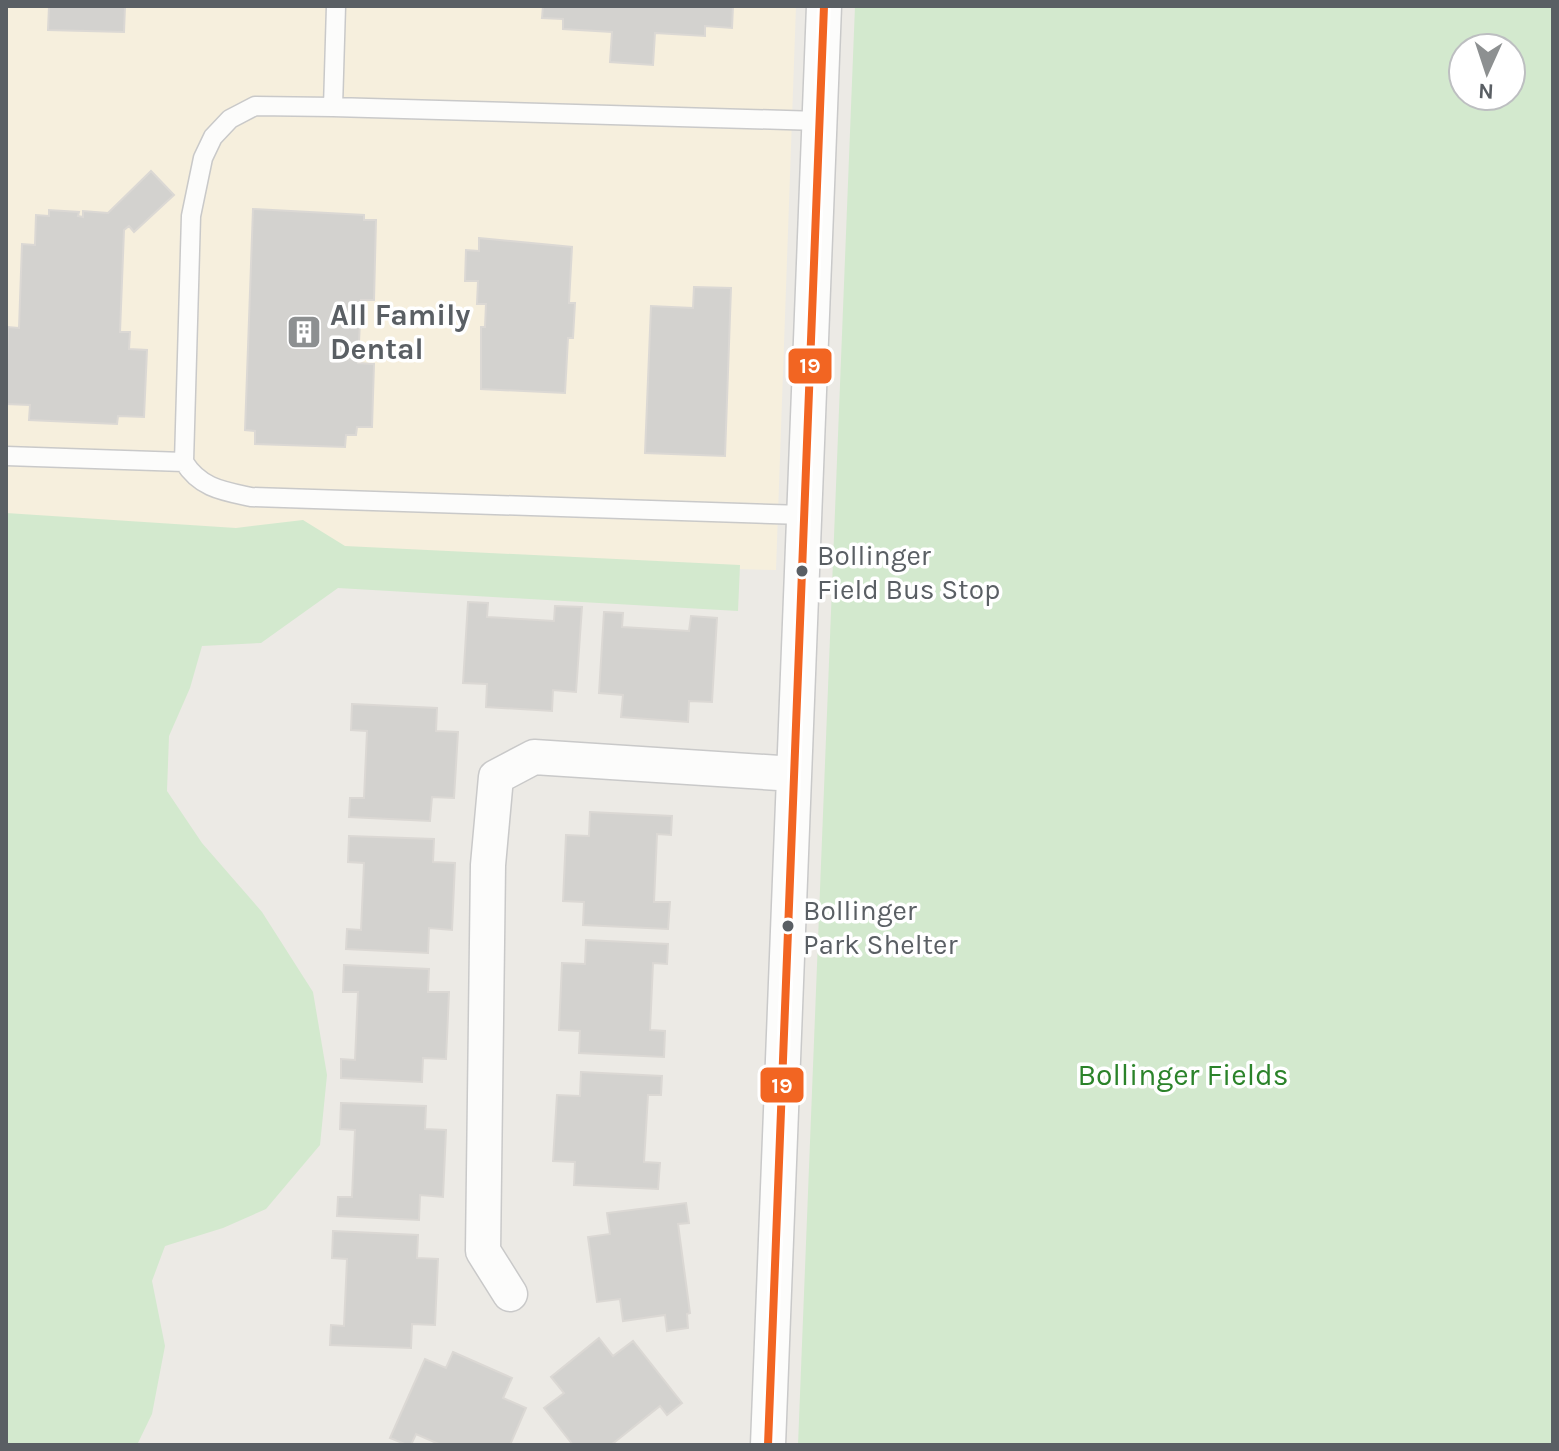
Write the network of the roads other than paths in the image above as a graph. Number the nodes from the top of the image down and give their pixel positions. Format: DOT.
graph roads {
  1 [pos="336,6"];
  2 [pos="824,6"];
  3 [pos="333,107"];
  4 [pos="819,121"];
  5 [pos="6,456"];
  6 [pos="184,462"];
  7 [pos="804,515"];
  8 [pos="794,774"];
  9 [pos="510,1294"];
  10 [pos="768,1445"];
  1 -- 3 [label="lane"];
  2 -- 4 [label="street"];
  3 -- 4 [label="lane"];
  3 -- 6 [label="lane"];
  4 -- 7 [label="street"];
  5 -- 6 [label="lane"];
  6 -- 7 [label="lane"];
  7 -- 8 [label="street"];
  8 -- 9 [label="street"];
  8 -- 10 [label="street"];
}
